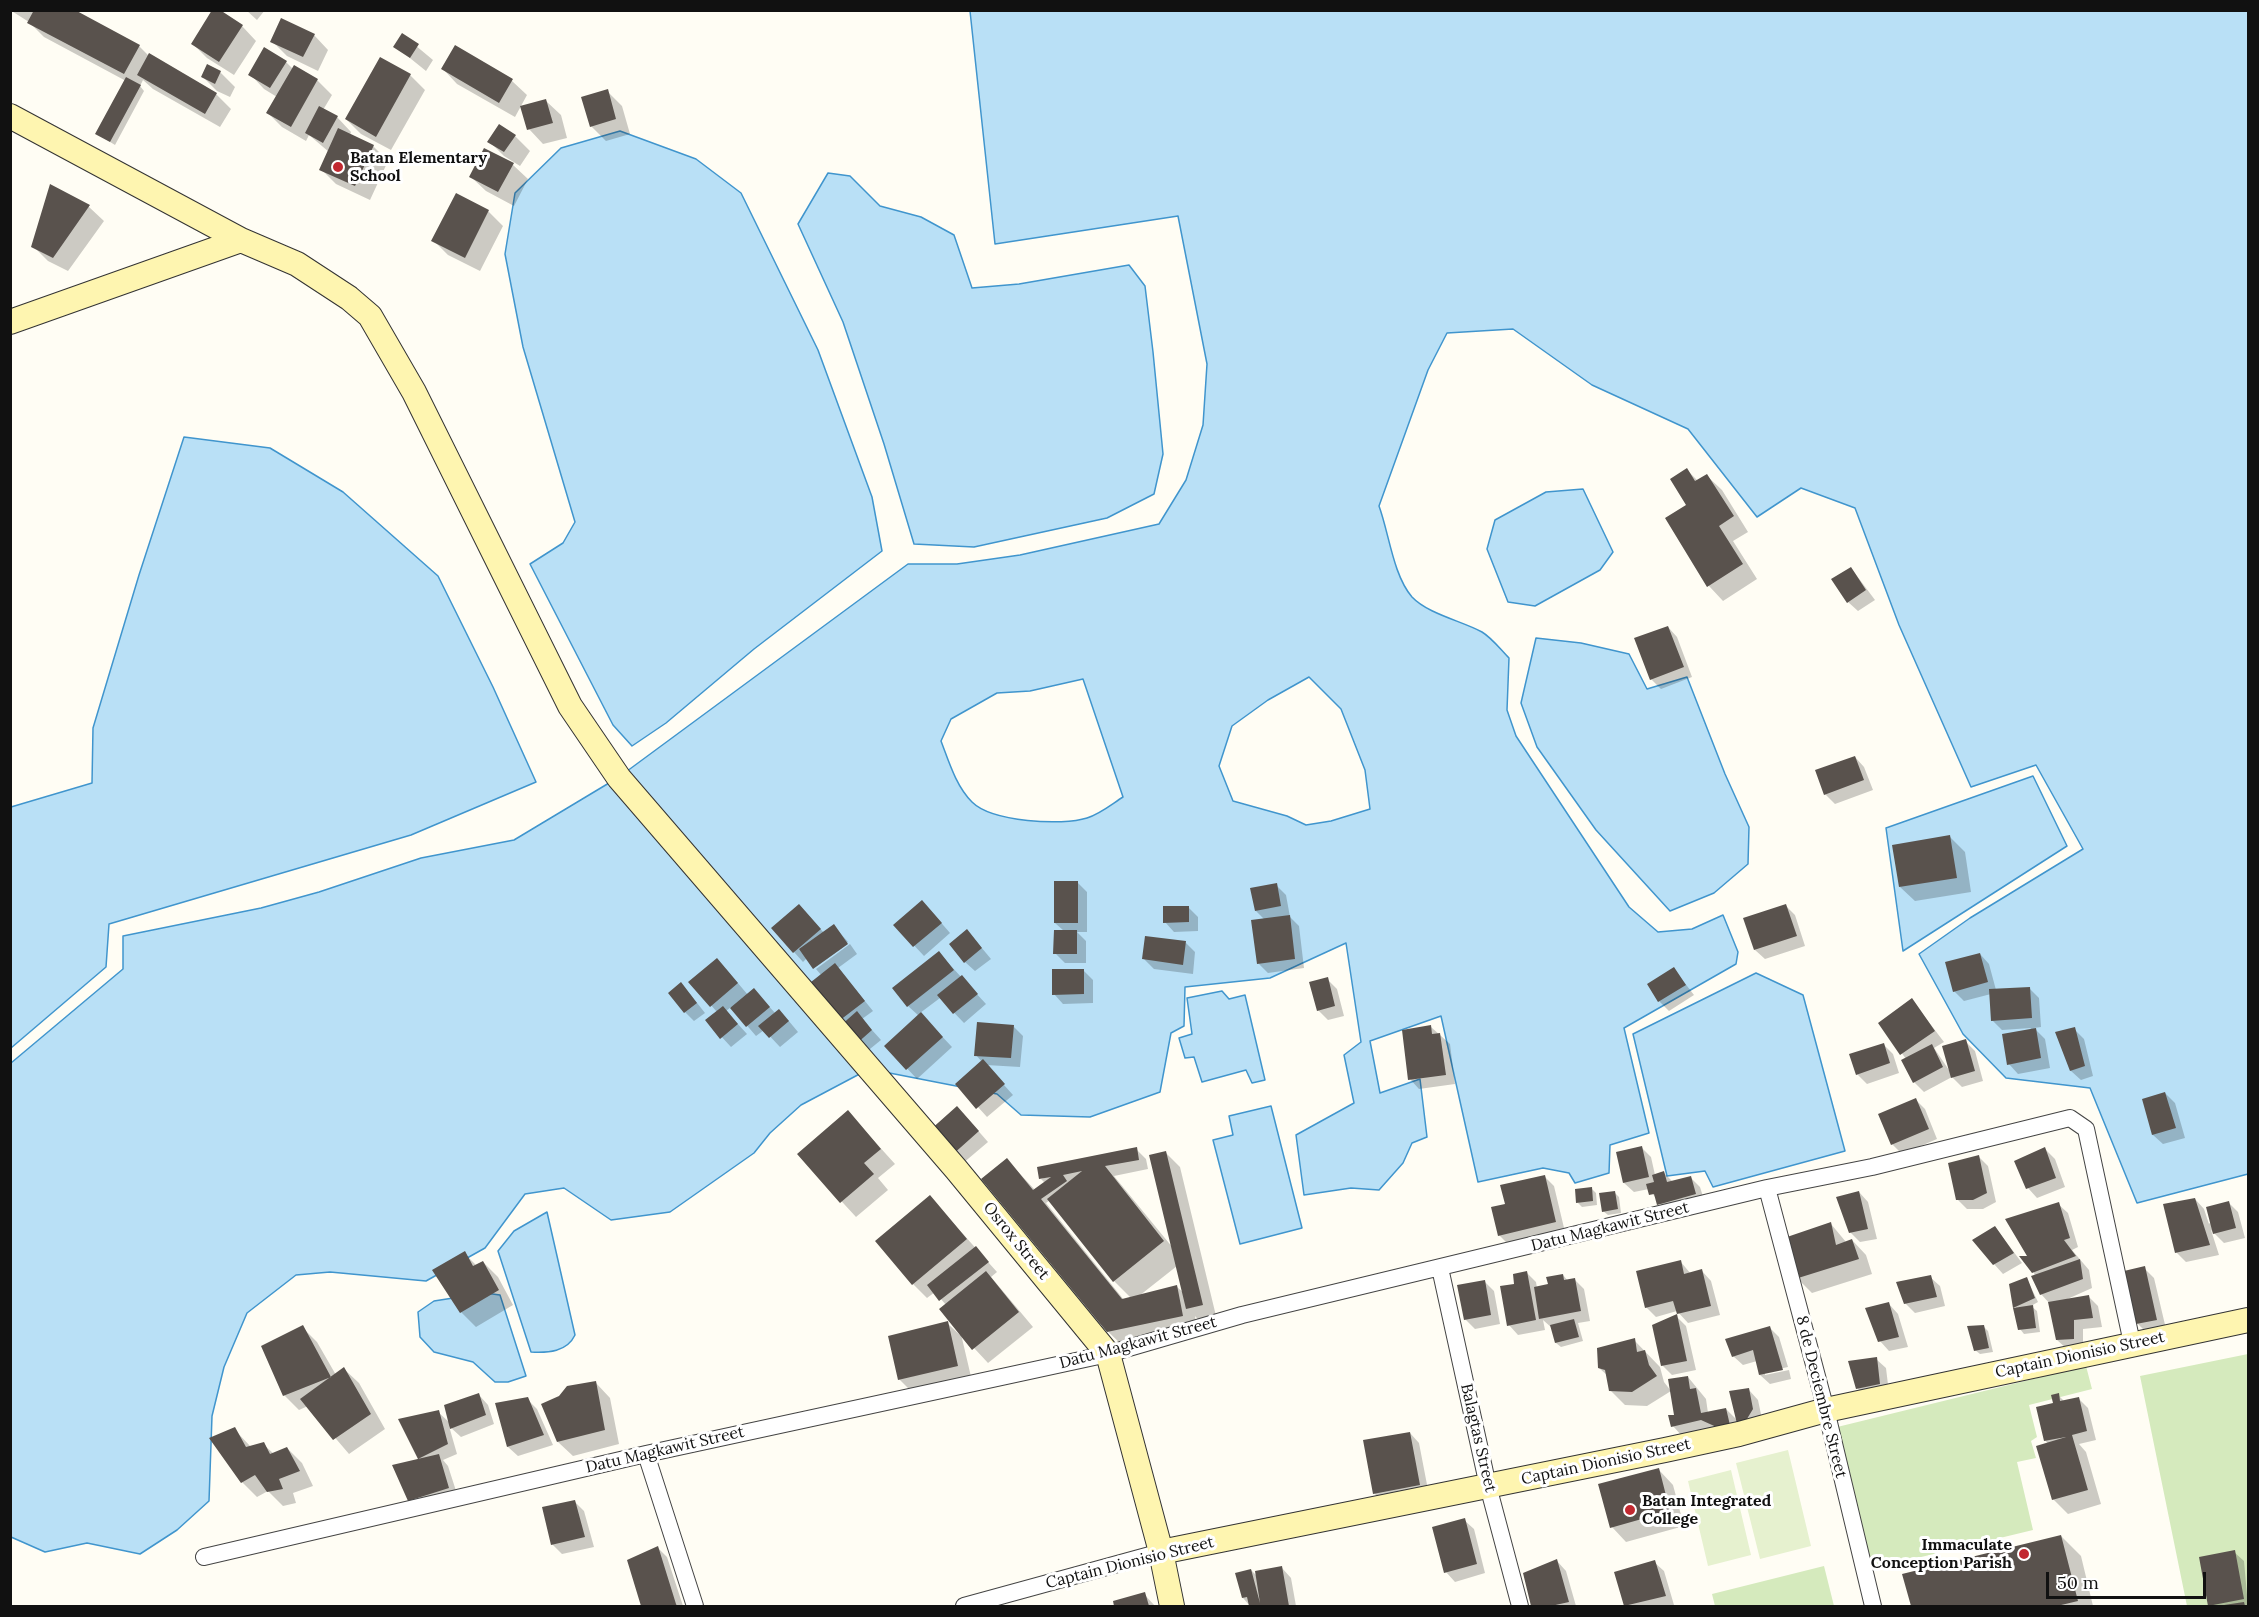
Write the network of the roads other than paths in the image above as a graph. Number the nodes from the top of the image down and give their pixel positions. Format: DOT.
graph roads {
  1 [pos="10,116"];
  2 [pos="241,240"];
  3 [pos="10,322"];
  4 [pos="1767,1188"];
  5 [pos="1440,1268"];
  6 [pos="2248,1320"];
  7 [pos="2132,1343"];
  8 [pos="1108,1354"];
  9 [pos="1826,1410"];
  10 [pos="646,1454"];
  11 [pos="1488,1486"];
  12 [pos="1161,1552"];
  13 [pos="204,1557"];
  14 [pos="695,1606"];
  15 [pos="964,1606"];
  16 [pos="1172,1606"];
  17 [pos="1520,1606"];
  18 [pos="1874,1606"];
  1 -- 2 [label="street, Osrox Street"];
  2 -- 3 [label="street"];
  2 -- 8 [label="street, Osrox Street"];
  4 -- 5 [label="street, Datu Magkawit Street"];
  4 -- 7 [label="street, Datu Magkawit Street"];
  4 -- 9 [label="street, 8 de Deciembre Street"];
  5 -- 8 [label="street, Datu Magkawit Street"];
  5 -- 11 [label="street, Balagtas Street"];
  6 -- 7 [label="street, Captain Dionisio Street"];
  7 -- 9 [label="street, Captain Dionisio Street"];
  8 -- 10 [label="street, Datu Magkawit Street"];
  8 -- 12 [label="street, Osrox Street"];
  9 -- 11 [label="street, Captain Dionisio Street"];
  9 -- 18 [label="street, 8 de Deciembre Street"];
  10 -- 13 [label="street, Datu Magkawit Street"];
  10 -- 14 [label="street"];
  11 -- 12 [label="street, Captain Dionisio Street"];
  11 -- 17 [label="street, Balagtas Street"];
  12 -- 15 [label="street, Captain Dionisio Street"];
  12 -- 16 [label="street, Osrox Street"];
}
